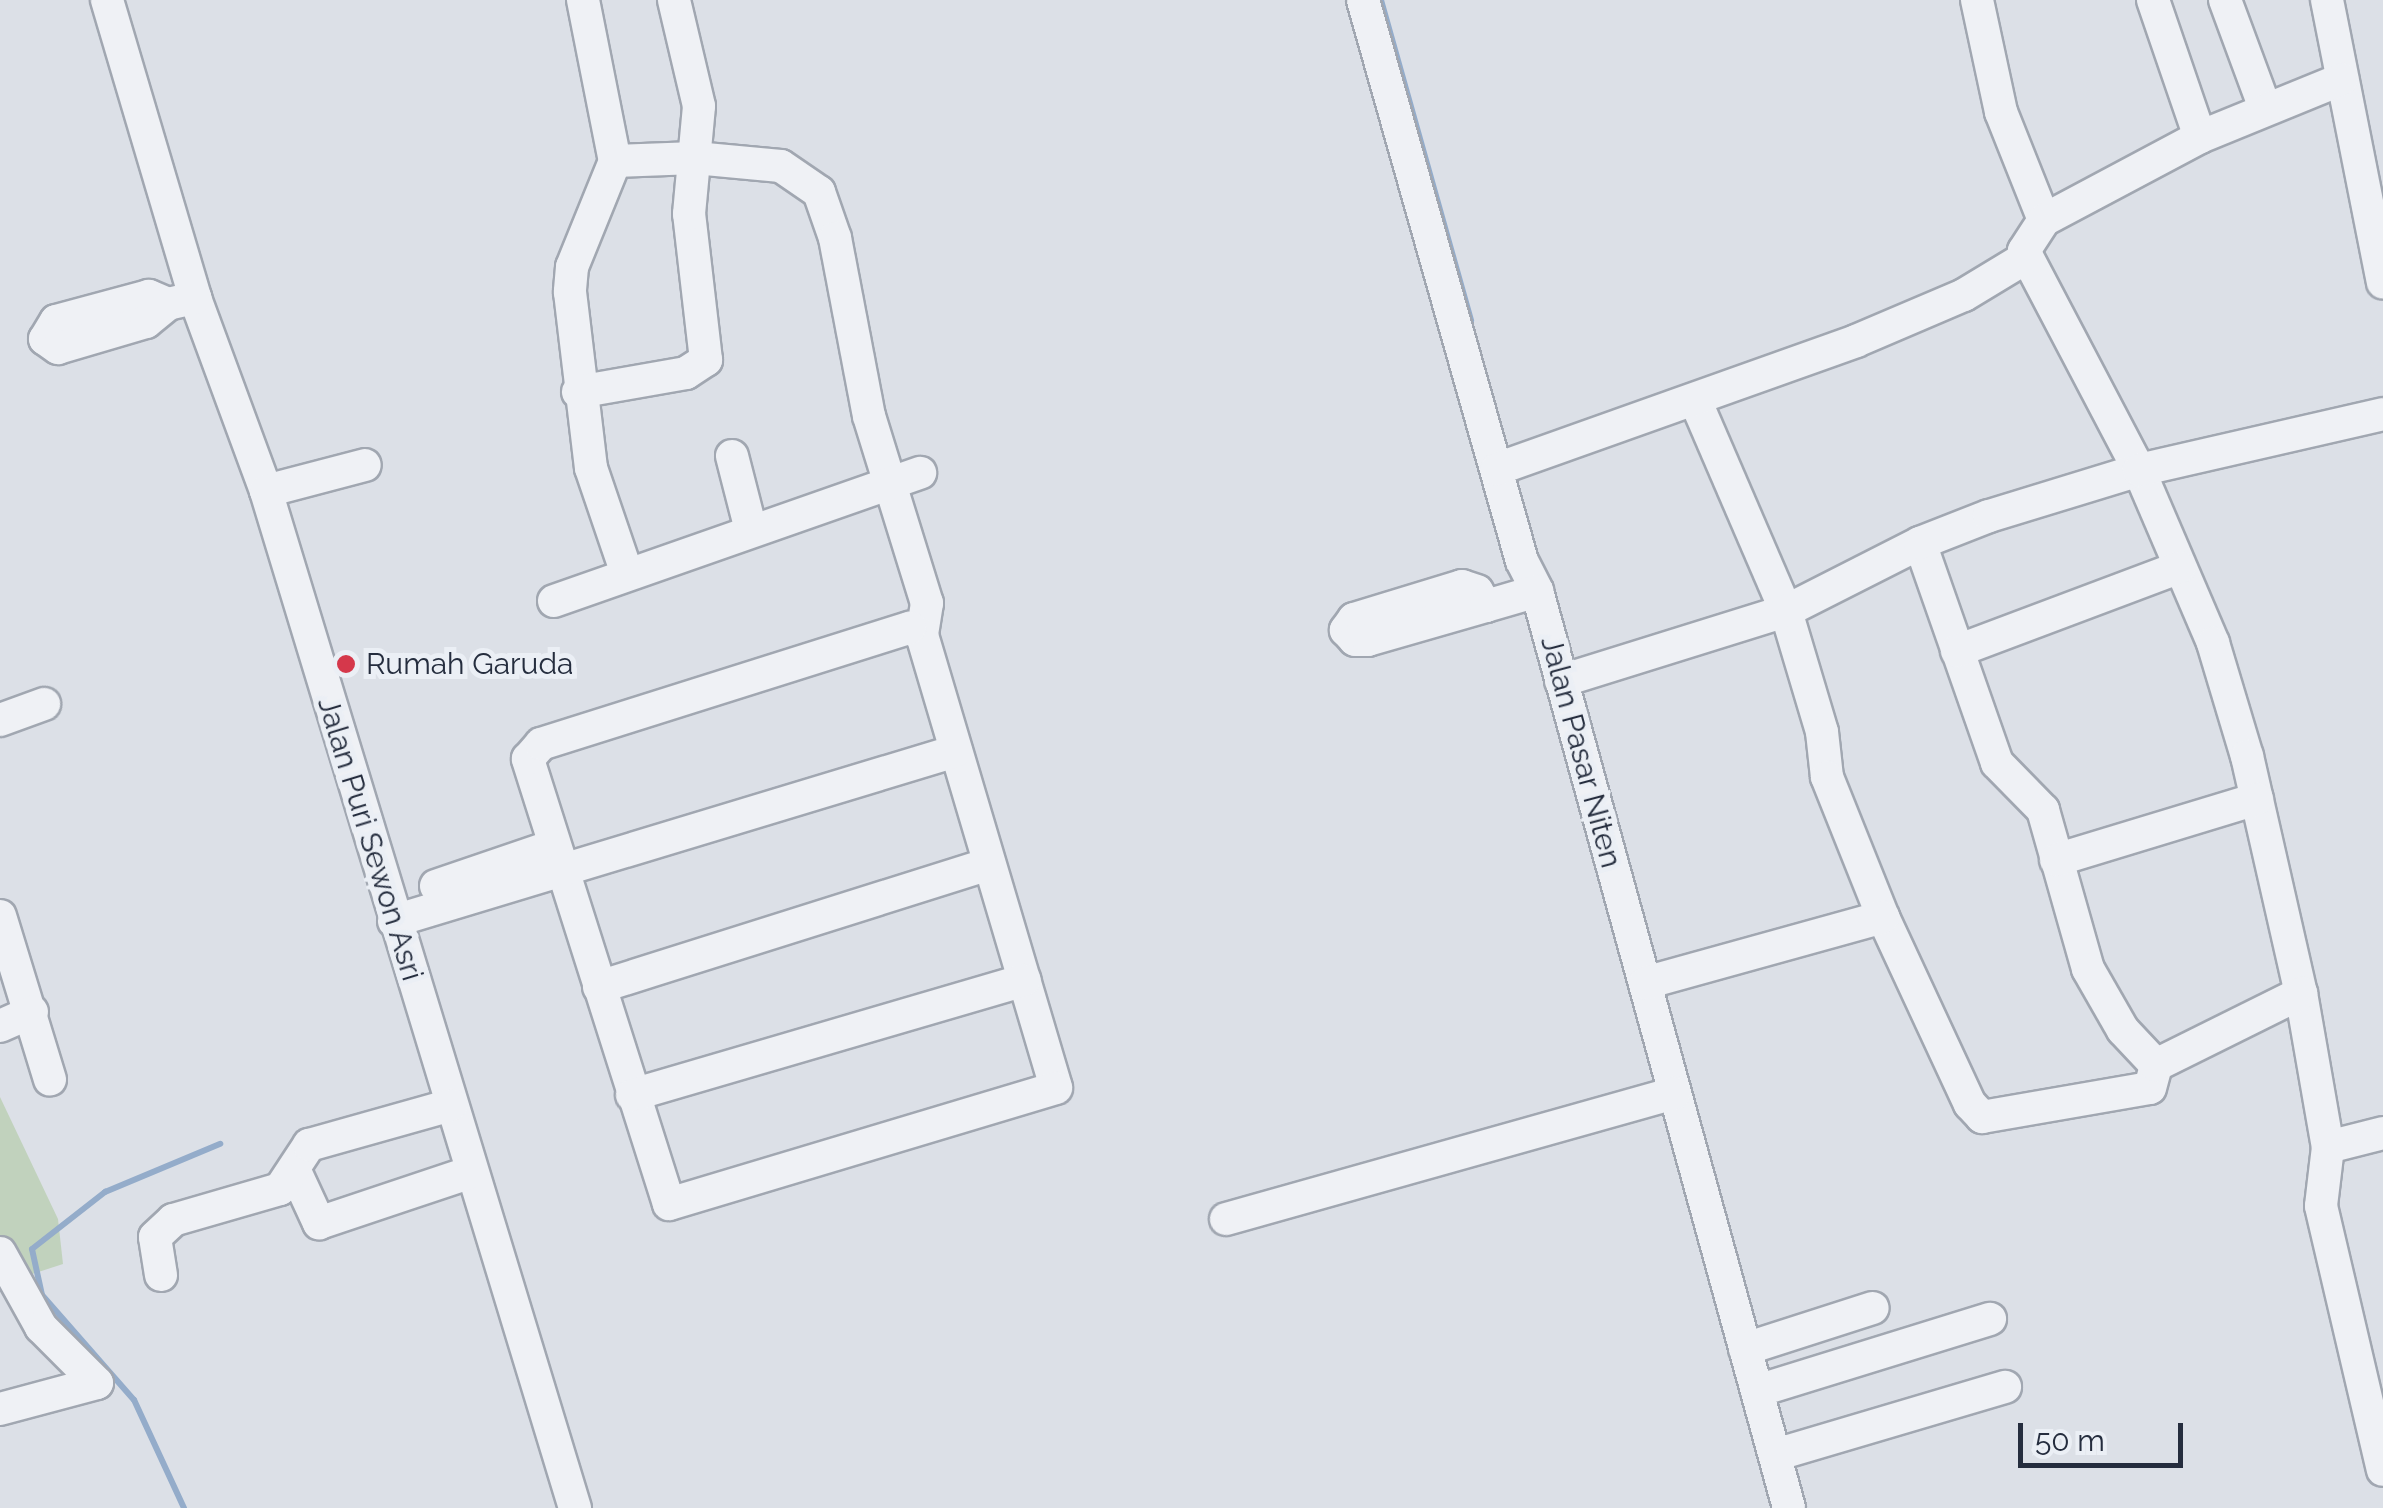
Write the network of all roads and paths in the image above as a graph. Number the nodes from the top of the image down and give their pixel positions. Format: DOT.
graph roads {
  1 [pos="107,0"];
  2 [pos="583,0"];
  3 [pos="674,0"];
  4 [pos="1363,0"];
  5 [pos="1977,0"];
  6 [pos="2153,0"];
  7 [pos="2225,0"];
  8 [pos="2326,0"];
  9 [pos="2342,78"];
  10 [pos="2265,108"];
  11 [pos="2200,137"];
  12 [pos="695,158"];
  13 [pos="615,161"];
  14 [pos="2032,241"];
  15 [pos="2383,283"];
  16 [pos="182,301"];
  17 [pos="89,326"];
  18 [pos="578,392"];
  19 [pos="1696,402"];
  20 [pos="2383,414"];
  21 [pos="732,456"];
  22 [pos="365,466"];
  23 [pos="1497,469"];
  24 [pos="2139,470"];
  25 [pos="920,473"];
  26 [pos="888,483"];
  27 [pos="266,490"];
  28 [pos="751,530"];
  29 [pos="1920,542"];
  30 [pos="2180,567"];
  31 [pos="627,574"];
  32 [pos="1537,592"];
  33 [pos="554,602"];
  34 [pos="1486,606"];
  35 [pos="1786,611"];
  36 [pos="922,634"];
  37 [pos="1957,651"];
  38 [pos="1562,681"];
  39 [pos="44,704"];
  40 [pos="0,720"];
  41 [pos="956,751"];
  42 [pos="2257,799"];
  43 [pos="557,858"];
  44 [pos="2056,860"];
  45 [pos="989,864"];
  46 [pos="391,911"];
  47 [pos="0,916"];
  48 [pos="1883,916"];
  49 [pos="1024,980"];
  50 [pos="1644,983"];
  51 [pos="599,987"];
  52 [pos="2301,993"];
  53 [pos="32,1012"];
  54 [pos="0,1026"];
  55 [pos="2156,1065"];
  56 [pos="50,1080"];
  57 [pos="1675,1092"];
  58 [pos="632,1095"];
  59 [pos="450,1105"];
  60 [pos="2383,1133"];
  61 [pos="2328,1147"];
  62 [pos="294,1169"];
  63 [pos="472,1172"];
  64 [pos="1226,1219"];
  65 [pos="0,1252"];
  66 [pos="161,1275"];
  67 [pos="1873,1308"];
  68 [pos="1990,1320"];
  69 [pos="1745,1349"];
  70 [pos="2005,1386"];
  71 [pos="1758,1391"];
  72 [pos="0,1408"];
  73 [pos="1774,1456"];
  74 [pos="2383,1470"];
  75 [pos="575,1508"];
  76 [pos="1789,1508"];
  1 -- 16 [label="street, Jalan Puri Sewon Asri"];
  2 -- 13 [label="street"];
  3 -- 12 [label="street"];
  4 -- 23 [label="street, Jalan Pasar Niten"];
  5 -- 14 [label="street"];
  6 -- 11 [label="street"];
  7 -- 10 [label="street"];
  8 -- 9 [label="street"];
  9 -- 10 [label="street"];
  9 -- 15 [label="street"];
  10 -- 11 [label="street"];
  11 -- 14 [label="street"];
  12 -- 13 [label="street"];
  12 -- 18 [label="street"];
  12 -- 26 [label="street"];
  13 -- 18 [label="street"];
  14 -- 19 [label="street"];
  14 -- 24 [label="street"];
  16 -- 17 [label="street"];
  16 -- 27 [label="street, Jalan Puri Sewon Asri"];
  18 -- 31 [label="street"];
  19 -- 23 [label="street"];
  19 -- 35 [label="street"];
  20 -- 24 [label="street"];
  21 -- 28 [label="street"];
  22 -- 27 [label="street"];
  23 -- 32 [label="street, Jalan Pasar Niten"];
  24 -- 29 [label="street"];
  24 -- 30 [label="street"];
  25 -- 26 [label="street"];
  26 -- 28 [label="street"];
  26 -- 36 [label="street"];
  27 -- 46 [label="street, Jalan Puri Sewon Asri"];
  28 -- 31 [label="street"];
  29 -- 35 [label="street"];
  29 -- 37 [label="street"];
  30 -- 37 [label="street"];
  30 -- 42 [label="street"];
  31 -- 33 [label="street"];
  32 -- 34 [label="street"];
  32 -- 38 [label="street, Jalan Pasar Niten"];
  35 -- 38 [label="street"];
  35 -- 48 [label="street"];
  36 -- 41 [label="street"];
  36 -- 43 [label="street"];
  37 -- 44 [label="street"];
  38 -- 50 [label="street, Jalan Pasar Niten"];
  39 -- 40 [label="street"];
  41 -- 43 [label="street"];
  41 -- 45 [label="street"];
  42 -- 44 [label="street"];
  42 -- 52 [label="street"];
  43 -- 46 [label="street"];
  43 -- 51 [label="street"];
  44 -- 55 [label="street"];
  45 -- 49 [label="street"];
  45 -- 51 [label="street"];
  46 -- 59 [label="street, Jalan Puri Sewon Asri"];
  47 -- 53 [label="street"];
  48 -- 50 [label="street"];
  48 -- 55 [label="street"];
  49 -- 58 [label="street"];
  49 -- 58 [label="street"];
  50 -- 57 [label="street, Jalan Pasar Niten"];
  51 -- 58 [label="street"];
  52 -- 55 [label="street"];
  52 -- 61 [label="street"];
  53 -- 54 [label="street"];
  53 -- 56 [label="street"];
  57 -- 64 [label="street"];
  57 -- 69 [label="street, Jalan Pasar Niten"];
  59 -- 62 [label="street"];
  59 -- 63 [label="street, Jalan Puri Sewon Asri"];
  60 -- 61 [label="street"];
  61 -- 74 [label="street"];
  62 -- 63 [label="street"];
  62 -- 66 [label="street"];
  63 -- 75 [label="street, Jalan Puri Sewon Asri"];
  65 -- 72 [label="street"];
  67 -- 69 [label="street"];
  68 -- 71 [label="street"];
  69 -- 71 [label="street, Jalan Pasar Niten"];
  70 -- 73 [label="street"];
  71 -- 73 [label="street, Jalan Pasar Niten"];
  73 -- 76 [label="street, Jalan Pasar Niten"];
}
